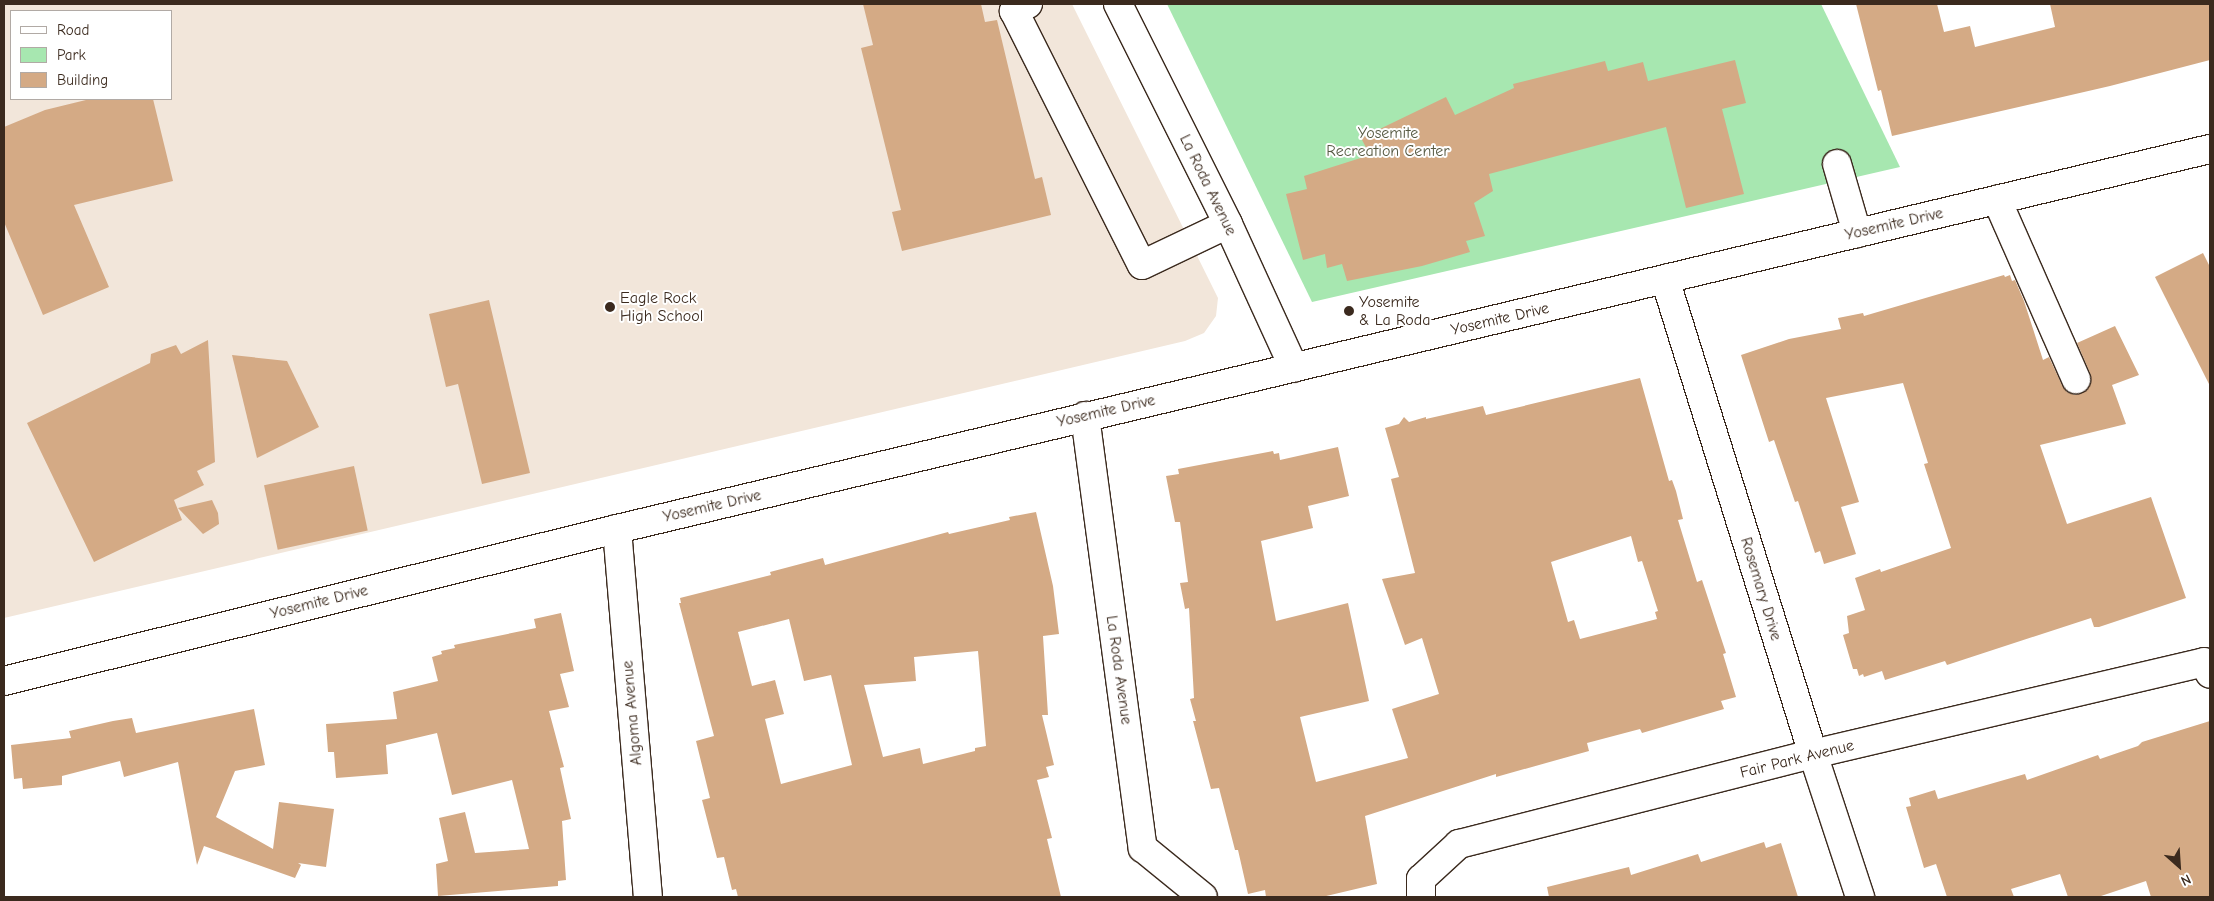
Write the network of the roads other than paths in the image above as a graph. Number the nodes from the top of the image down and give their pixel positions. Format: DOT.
graph roads {
  1 [pos="1028,4"];
  2 [pos="1118,4"];
  3 [pos="2210,149"];
  4 [pos="1837,164"];
  5 [pos="1997,200"];
  6 [pos="1228,224"];
  7 [pos="1857,233"];
  8 [pos="1666,279"];
  9 [pos="1294,368"];
  10 [pos="2076,379"];
  11 [pos="1085,416"];
  12 [pos="617,528"];
  13 [pos="2207,668"];
  14 [pos="4,681"];
  15 [pos="1812,754"];
  16 [pos="648,897"];
  17 [pos="1203,897"];
  18 [pos="1421,897"];
  19 [pos="1860,897"];
  1 -- 6 [label="street"];
  2 -- 6 [label="street, La Roda Avenue"];
  3 -- 5 [label="street, Yosemite Drive"];
  4 -- 7 [label="street"];
  5 -- 7 [label="street, Yosemite Drive"];
  5 -- 10 [label="street"];
  6 -- 9 [label="street, La Roda Avenue"];
  7 -- 8 [label="street, Yosemite Drive"];
  8 -- 9 [label="street, Yosemite Drive"];
  8 -- 15 [label="street, Rosemary Drive"];
  9 -- 11 [label="street, Yosemite Drive"];
  11 -- 12 [label="street, Yosemite Drive"];
  11 -- 17 [label="street, La Roda Avenue"];
  12 -- 14 [label="street, Yosemite Drive"];
  12 -- 16 [label="street, Algoma Avenue"];
  13 -- 15 [label="street, Fair Park Avenue"];
  15 -- 18 [label="street, Fair Park Avenue"];
  15 -- 19 [label="street, Rosemary Drive"];
}
